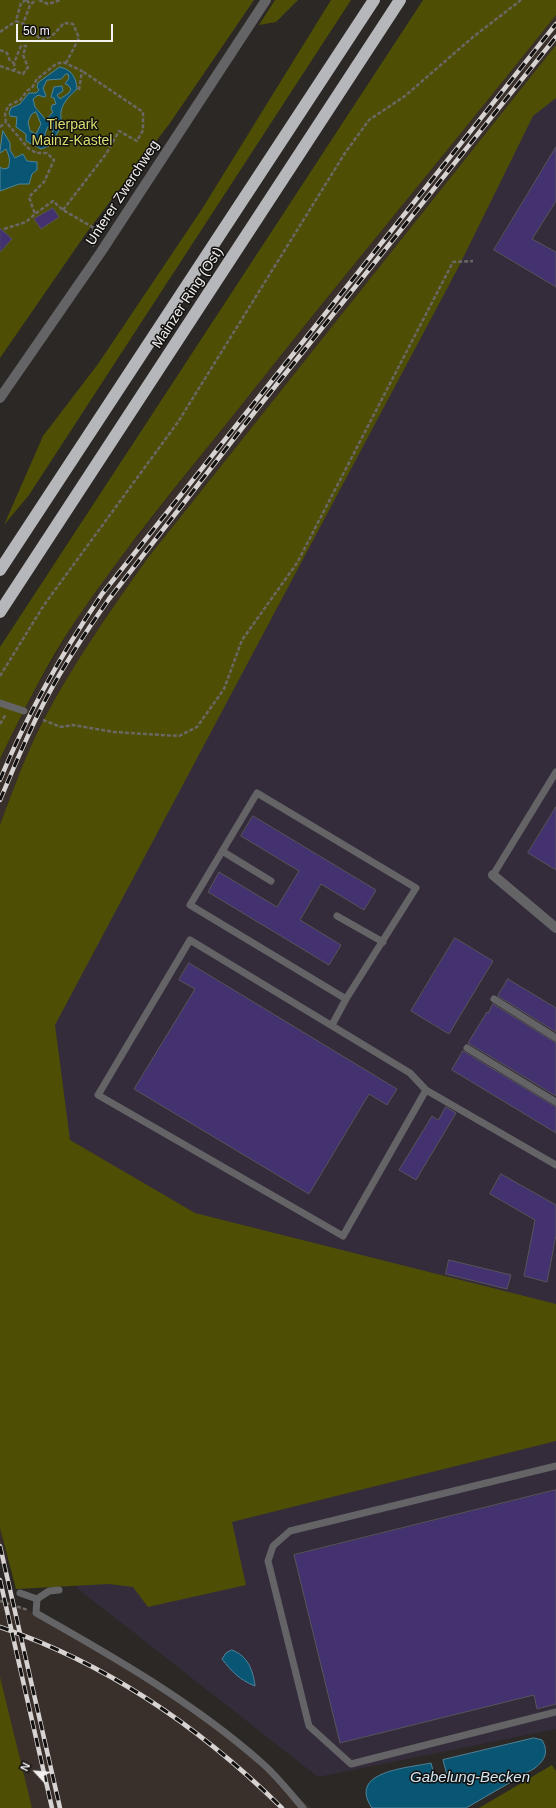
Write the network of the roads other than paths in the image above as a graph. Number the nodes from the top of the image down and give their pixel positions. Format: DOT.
graph roads {
  1 [pos="266,0"];
  2 [pos="374,0"];
  3 [pos="400,0"];
  4 [pos="0,398"];
  5 [pos="0,570"];
  6 [pos="0,612"];
  7 [pos="0,703"];
  8 [pos="24,711"];
  9 [pos="556,772"];
  10 [pos="222,851"];
  11 [pos="493,875"];
  12 [pos="271,881"];
  13 [pos="337,916"];
  14 [pos="556,928"];
  15 [pos="383,942"];
  16 [pos="346,999"];
  17 [pos="494,999"];
  18 [pos="332,1025"];
  19 [pos="556,1038"];
  20 [pos="468,1048"];
  21 [pos="426,1090"];
  22 [pos="556,1102"];
  23 [pos="556,1165"];
  24 [pos="556,1466"];
  25 [pos="60,1590"];
  26 [pos="20,1593"];
  27 [pos="36,1599"];
  28 [pos="556,1712"];
  29 [pos="303,1808"];
  1 -- 4 [label="street, Unterer Zwerchweg"];
  2 -- 5 [label="highway, Mainzer Ring (Ost)"];
  3 -- 6 [label="highway, Mainzer Ring (Ost)"];
  7 -- 8 [label="lane"];
  9 -- 11 [label="lane"];
  10 -- 12 [label="lane"];
  10 -- 15 [label="lane"];
  10 -- 16 [label="lane"];
  11 -- 14 [label="street"];
  13 -- 15 [label="lane"];
  15 -- 16 [label="lane"];
  16 -- 18 [label="lane"];
  17 -- 19 [label="lane"];
  18 -- 21 [label="lane"];
  18 -- 21 [label="lane"];
  20 -- 22 [label="lane"];
  21 -- 23 [label="lane"];
  24 -- 28 [label="lane"];
  25 -- 27 [label="lane"];
  26 -- 27 [label="lane"];
  27 -- 29 [label="lane"];
}
